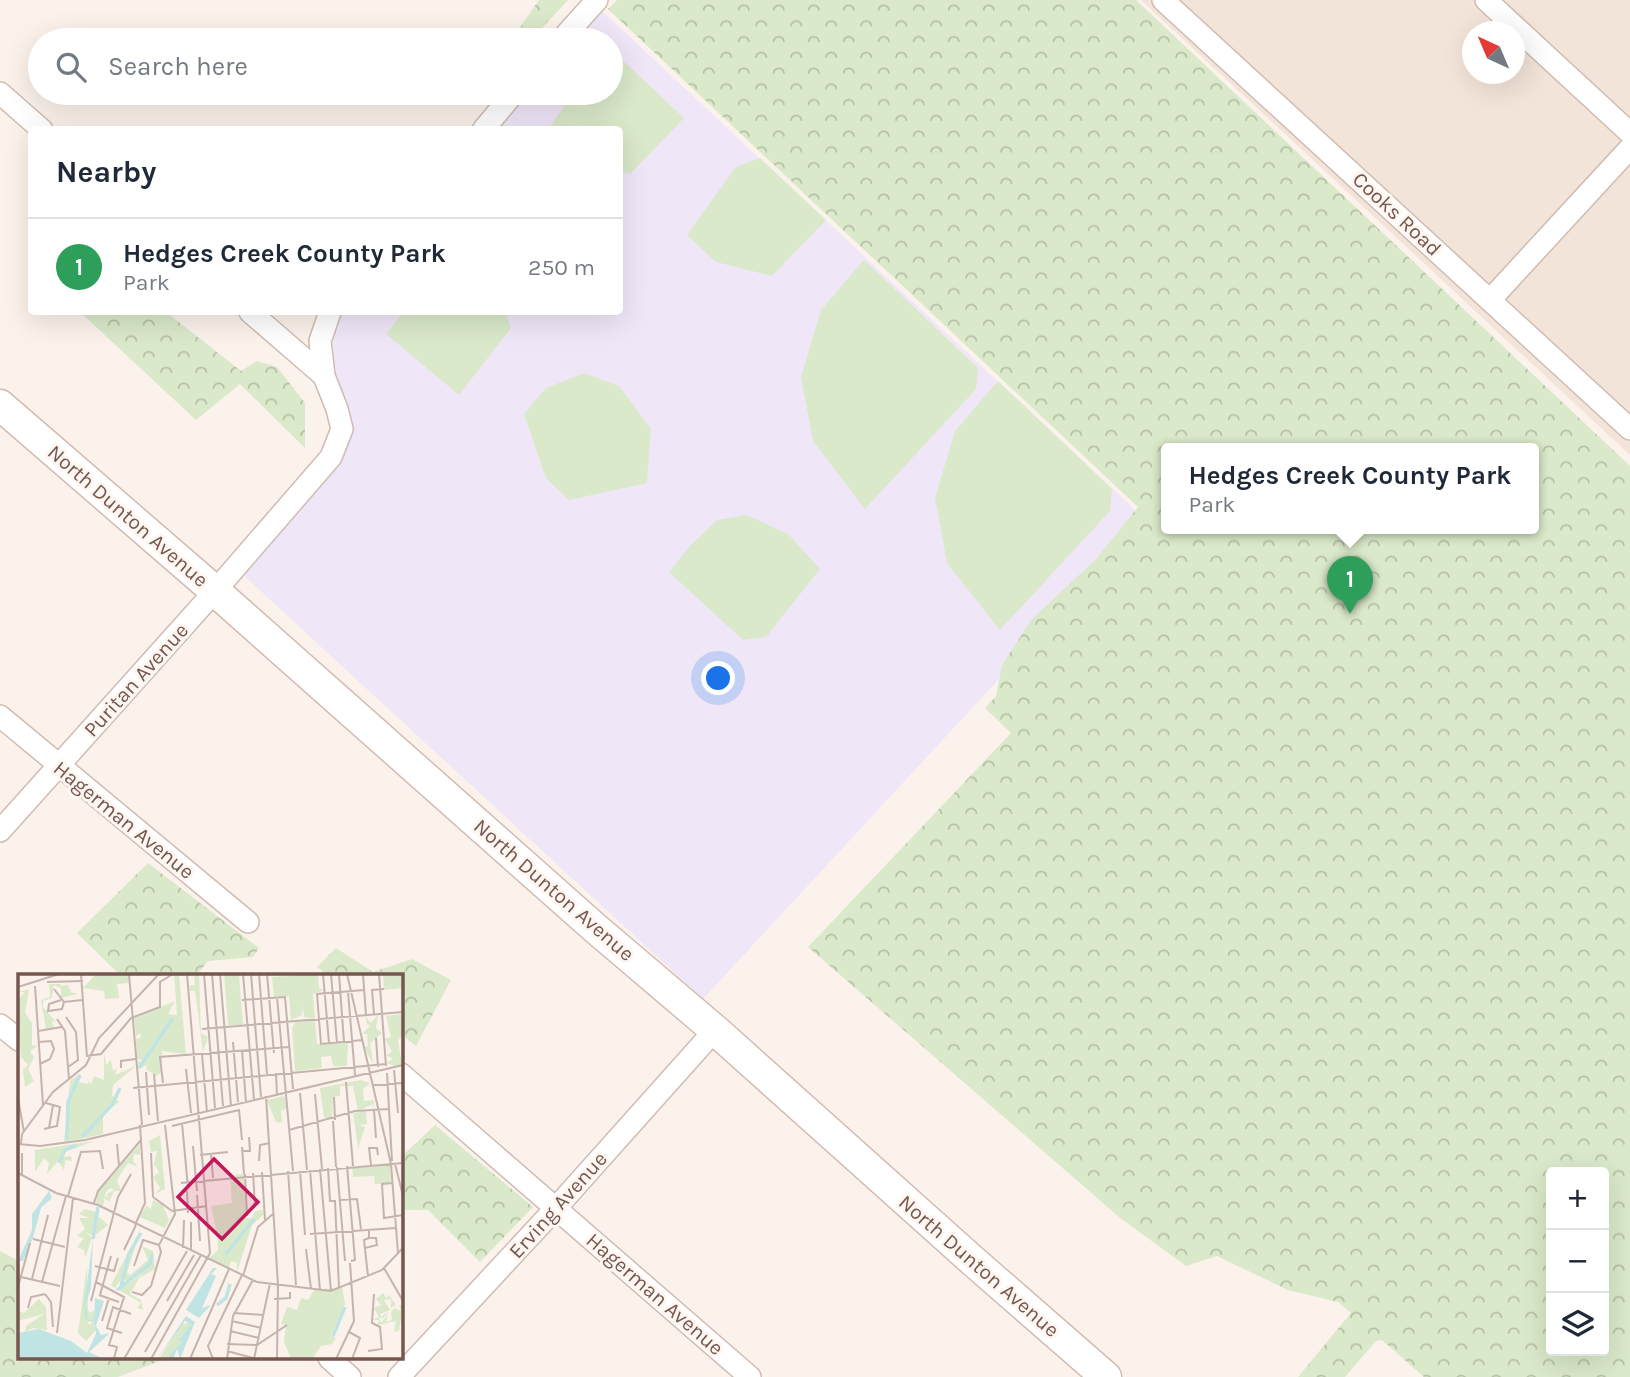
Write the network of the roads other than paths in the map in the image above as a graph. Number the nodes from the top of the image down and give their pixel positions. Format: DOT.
graph roads {
  1 [pos="597,0"];
  2 [pos="1163,0"];
  3 [pos="1486,0"];
  4 [pos="572,28"];
  5 [pos="0,93"];
  6 [pos="504,105"];
  7 [pos="37,126"];
  8 [pos="486,126"];
  9 [pos="1630,134"];
  10 [pos="1630,148"];
  11 [pos="1490,299"];
  12 [pos="253,315"];
  13 [pos="329,315"];
  14 [pos="324,376"];
  15 [pos="0,405"];
  16 [pos="1630,429"];
  17 [pos="215,591"];
  18 [pos="0,716"];
  19 [pos="58,766"];
  20 [pos="0,831"];
  21 [pos="248,922"];
  22 [pos="0,1025"];
  23 [pos="715,1030"];
  24 [pos="18,1039"];
  25 [pos="402,1075"];
  26 [pos="556,1208"];
  27 [pos="331,1360"];
  28 [pos="350,1377"];
  29 [pos="399,1377"];
  30 [pos="750,1377"];
  31 [pos="1106,1377"];
  1 -- 4 [label="street"];
  2 -- 11 [label="street, Cooks Road"];
  3 -- 9 [label="street"];
  5 -- 7 [label="street"];
  6 -- 8 [label="street"];
  10 -- 11 [label="street"];
  11 -- 16 [label="street, Cooks Road"];
  12 -- 14 [label="street"];
  13 -- 14 [label="street"];
  14 -- 17 [label="street, Puritan Avenue"];
  15 -- 17 [label="street, North Dunton Avenue"];
  17 -- 19 [label="street, Puritan Avenue"];
  17 -- 23 [label="street, North Dunton Avenue"];
  18 -- 19 [label="street, Hagerman Avenue"];
  19 -- 20 [label="street, Puritan Avenue"];
  19 -- 21 [label="street, Hagerman Avenue"];
  22 -- 24 [label="street"];
  23 -- 26 [label="street, Erving Avenue"];
  23 -- 31 [label="street, North Dunton Avenue"];
  25 -- 26 [label="street, Hagerman Avenue"];
  26 -- 29 [label="street, Erving Avenue"];
  26 -- 30 [label="street, Hagerman Avenue"];
  27 -- 28 [label="street"];
}
